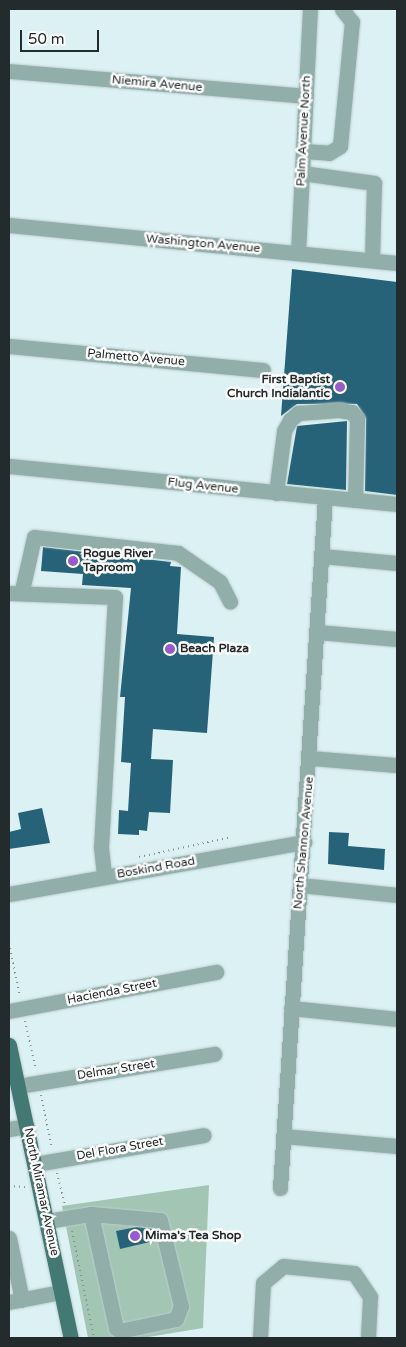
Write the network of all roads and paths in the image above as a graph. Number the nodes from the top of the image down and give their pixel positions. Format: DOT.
graph roads {
  1 [pos="310,9"];
  2 [pos="342,9"];
  3 [pos="9,72"];
  4 [pos="306,96"];
  5 [pos="303,151"];
  6 [pos="302,173"];
  7 [pos="9,225"];
  8 [pos="298,253"];
  9 [pos="372,260"];
  10 [pos="397,263"];
  11 [pos="9,346"];
  12 [pos="263,370"];
  13 [pos="9,466"];
  14 [pos="276,493"];
  15 [pos="325,498"];
  16 [pos="355,500"];
  17 [pos="397,504"];
  18 [pos="322,556"];
  19 [pos="397,562"];
  20 [pos="15,592"];
  21 [pos="230,602"];
  22 [pos="318,632"];
  23 [pos="397,638"];
  24 [pos="311,758"];
  25 [pos="397,765"];
  26 [pos="304,842"];
  27 [pos="104,877"];
  28 [pos="300,885"];
  29 [pos="9,894"];
  30 [pos="397,895"];
  31 [pos="9,943"];
  32 [pos="216,972"];
  33 [pos="291,1008"];
  34 [pos="16,1010"];
  35 [pos="397,1019"];
  36 [pos="9,1046"];
  37 [pos="214,1054"];
  38 [pos="38,1082"];
  39 [pos="18,1086"];
  40 [pos="27,1126"];
  41 [pos="9,1130"];
  42 [pos="204,1135"];
  43 [pos="283,1136"];
  44 [pos="397,1146"];
  45 [pos="54,1160"];
  46 [pos="35,1164"];
  47 [pos="9,1186"];
  48 [pos="40,1188"];
  49 [pos="280,1188"];
  50 [pos="91,1214"];
  51 [pos="69,1217"];
  52 [pos="47,1221"];
  53 [pos="9,1238"];
  54 [pos="62,1292"];
  55 [pos="15,1301"];
  56 [pos="71,1338"];
  57 [pos="94,1338"];
  58 [pos="260,1338"];
  59 [pos="368,1338"];
  1 -- 4 [label="street, Palm Avenue North"];
  2 -- 5 [label="street"];
  3 -- 4 [label="street, Niemira Avenue"];
  4 -- 5 [label="street, Palm Avenue North"];
  5 -- 6 [label="street, Palm Avenue North"];
  6 -- 8 [label="street, Palm Avenue North"];
  6 -- 9 [label="street"];
  7 -- 8 [label="street, Washington Avenue"];
  8 -- 9 [label="street, Washington Avenue"];
  9 -- 10 [label="street, Washington Avenue"];
  11 -- 12 [label="street, Palmetto Avenue"];
  13 -- 14 [label="street, Flug Avenue"];
  14 -- 15 [label="street, Flug Avenue"];
  14 -- 16 [label="street"];
  15 -- 16 [label="street, Flug Avenue"];
  15 -- 18 [label="street, North Shannon Avenue"];
  16 -- 17 [label="street, Flug Avenue"];
  18 -- 19 [label="street"];
  18 -- 22 [label="street, North Shannon Avenue"];
  20 -- 21 [label="street"];
  20 -- 27 [label="street"];
  22 -- 23 [label="street"];
  22 -- 24 [label="street, North Shannon Avenue"];
  24 -- 25 [label="street"];
  24 -- 26 [label="street, North Shannon Avenue"];
  26 -- 27 [label="street, Boskind Road"];
  26 -- 28 [label="street, North Shannon Avenue"];
  27 -- 29 [label="street, Boskind Road"];
  28 -- 30 [label="street"];
  28 -- 33 [label="street, North Shannon Avenue"];
  31 -- 34 [label="path"];
  32 -- 34 [label="street, Hacienda Street"];
  33 -- 35 [label="street"];
  33 -- 43 [label="street, North Shannon Avenue"];
  34 -- 38 [label="path"];
  36 -- 39 [label="main road, North Miramar Avenue"];
  37 -- 38 [label="street, Delmar Street"];
  38 -- 39 [label="street, Delmar Street"];
  38 -- 45 [label="path"];
  39 -- 40 [label="main road, North Miramar Avenue"];
  40 -- 41 [label="street"];
  40 -- 46 [label="main road, North Miramar Avenue"];
  42 -- 45 [label="street, Del Flora Street"];
  43 -- 44 [label="street"];
  43 -- 49 [label="street, North Shannon Avenue"];
  45 -- 46 [label="street, Del Flora Street"];
  45 -- 51 [label="path"];
  46 -- 48 [label="main road, North Miramar Avenue"];
  47 -- 48 [label="path"];
  48 -- 52 [label="main road, North Miramar Avenue"];
  50 -- 50 [label="street"];
  50 -- 51 [label="street"];
  51 -- 52 [label="street"];
  51 -- 57 [label="path"];
  52 -- 54 [label="main road, North Miramar Avenue"];
  53 -- 55 [label="street"];
  54 -- 55 [label="street"];
  54 -- 56 [label="main road, North Miramar Avenue"];
  58 -- 59 [label="street"];
}
